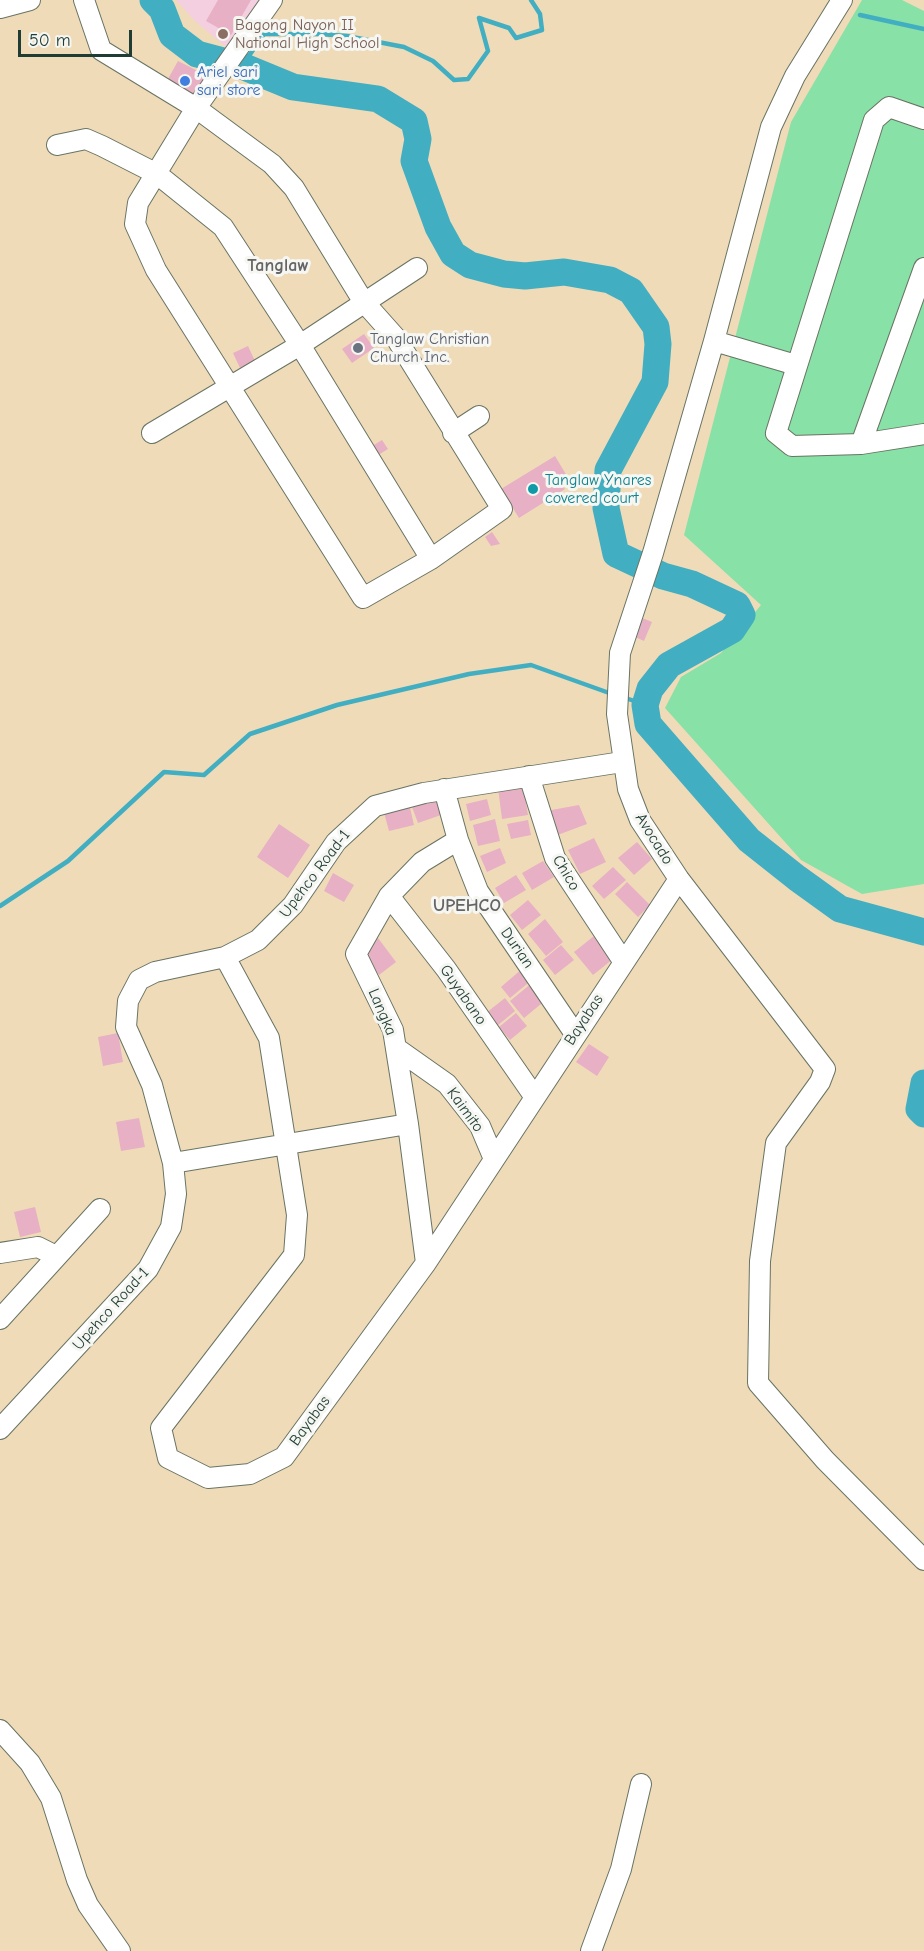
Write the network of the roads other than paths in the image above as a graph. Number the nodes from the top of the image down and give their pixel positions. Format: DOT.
graph roads {
  1 [pos="30,0"];
  2 [pos="84,0"];
  3 [pos="272,0"];
  4 [pos="842,0"];
  5 [pos="0,8"];
  6 [pos="196,108"];
  7 [pos="924,119"];
  8 [pos="57,146"];
  9 [pos="157,174"];
  10 [pos="417,267"];
  11 [pos="924,268"];
  12 [pos="363,301"];
  13 [pos="714,341"];
  14 [pos="300,345"];
  15 [pos="796,364"];
  16 [pos="229,387"];
  17 [pos="479,416"];
  18 [pos="152,433"];
  19 [pos="453,433"];
  20 [pos="924,434"];
  21 [pos="861,444"];
  22 [pos="430,559"];
  23 [pos="622,762"];
  24 [pos="529,776"];
  25 [pos="444,789"];
  26 [pos="458,840"];
  27 [pos="679,879"];
  28 [pos="389,896"];
  29 [pos="225,957"];
  30 [pos="623,961"];
  31 [pos="575,1034"];
  32 [pos="396,1048"];
  33 [pos="534,1096"];
  34 [pos="408,1124"];
  35 [pos="286,1144"];
  36 [pos="494,1160"];
  37 [pos="174,1163"];
  38 [pos="100,1209"];
  39 [pos="0,1253"];
  40 [pos="56,1256"];
  41 [pos="426,1263"];
  42 [pos="0,1319"];
  43 [pos="0,1429"];
  44 [pos="924,1560"];
  45 [pos="0,1730"];
  46 [pos="640,1784"];
  47 [pos="120,1951"];
  48 [pos="591,1951"];
  1 -- 5 [label="street"];
  2 -- 6 [label="street"];
  3 -- 6 [label="street"];
  4 -- 13 [label="street, Avocado"];
  6 -- 9 [label="street"];
  6 -- 12 [label="street"];
  7 -- 15 [label="street"];
  8 -- 9 [label="street"];
  9 -- 14 [label="street"];
  9 -- 16 [label="street"];
  10 -- 12 [label="street"];
  11 -- 21 [label="street"];
  12 -- 14 [label="street"];
  12 -- 19 [label="street"];
  13 -- 15 [label="street"];
  13 -- 23 [label="street, Avocado"];
  14 -- 16 [label="street"];
  14 -- 22 [label="street"];
  15 -- 21 [label="street"];
  16 -- 18 [label="street"];
  16 -- 22 [label="street"];
  17 -- 19 [label="street"];
  19 -- 22 [label="street"];
  20 -- 21 [label="street"];
  23 -- 24 [label="street, Upehco Road-1"];
  23 -- 27 [label="street, Avocado"];
  24 -- 25 [label="street, Upehco Road-1"];
  24 -- 30 [label="street, Chico"];
  25 -- 26 [label="street, Durian"];
  25 -- 29 [label="street, Upehco Road-1"];
  26 -- 28 [label="street, Langka"];
  26 -- 31 [label="street, Durian"];
  27 -- 30 [label="street, Bayabas"];
  27 -- 44 [label="street, Avocado"];
  28 -- 32 [label="street, Langka"];
  28 -- 33 [label="street, Guyabano"];
  29 -- 35 [label="street, Bayabas"];
  29 -- 37 [label="street, Upehco Road-1"];
  30 -- 31 [label="street, Bayabas"];
  31 -- 33 [label="street, Bayabas"];
  32 -- 34 [label="street, Langka"];
  32 -- 36 [label="street, Kaimito"];
  33 -- 36 [label="street, Bayabas"];
  34 -- 35 [label="street"];
  34 -- 41 [label="street, Langka"];
  35 -- 37 [label="street"];
  35 -- 41 [label="street, Bayabas"];
  36 -- 41 [label="street, Bayabas"];
  37 -- 43 [label="street, Upehco Road-1"];
  38 -- 40 [label="street"];
  39 -- 40 [label="street"];
  40 -- 42 [label="street"];
  45 -- 47 [label="street"];
  46 -- 48 [label="street"];
}
